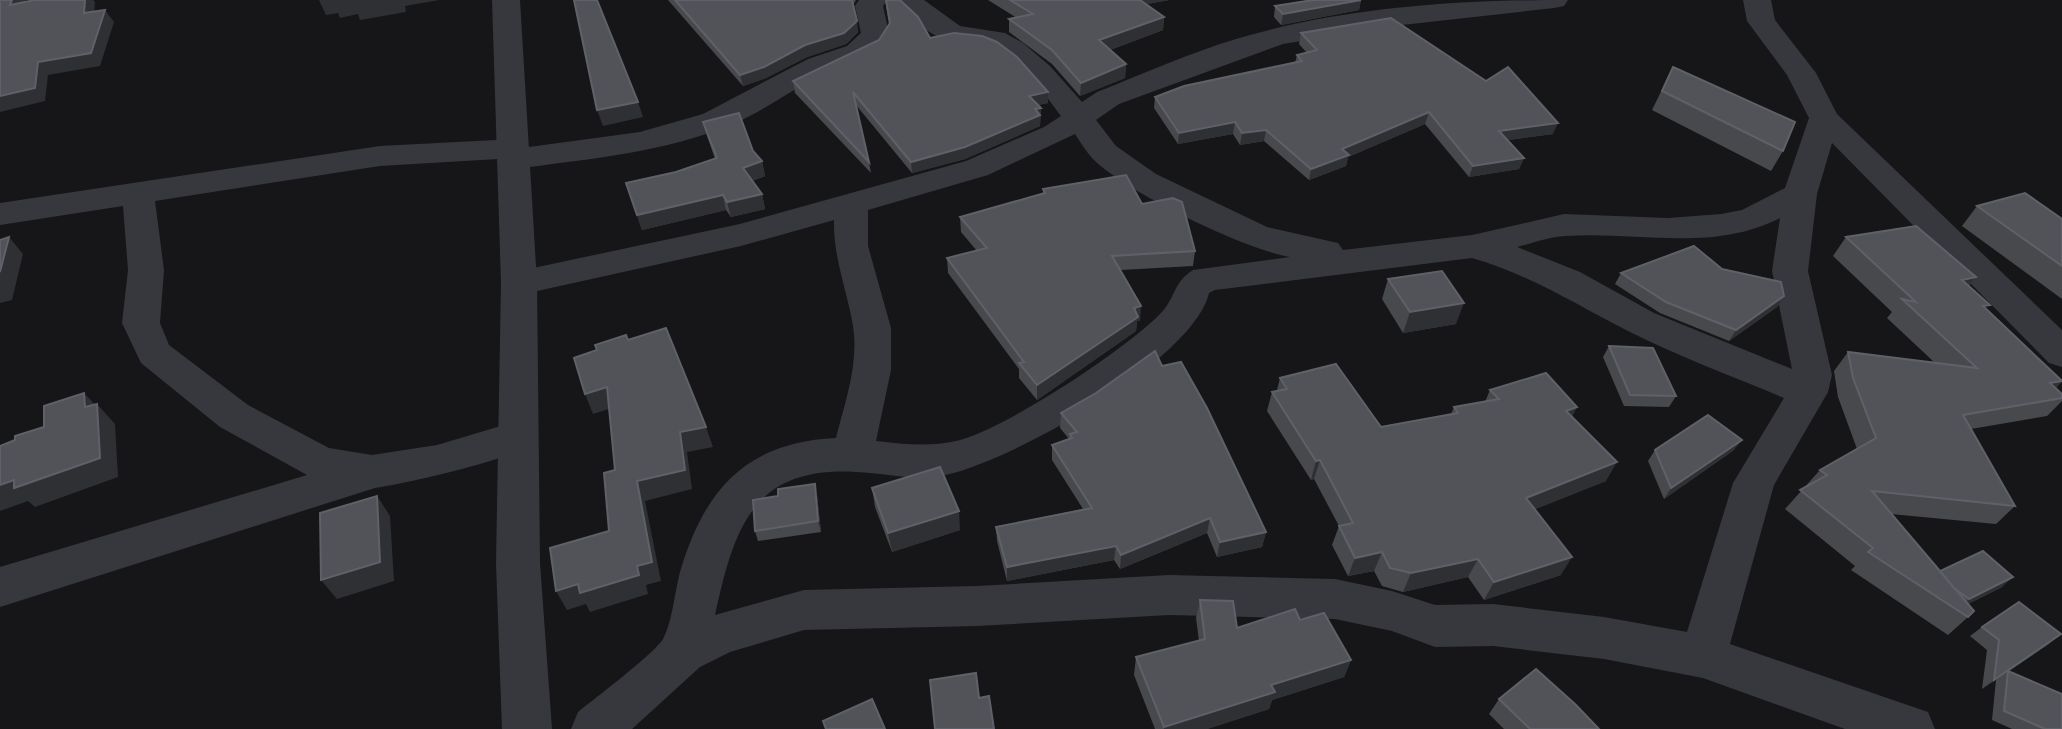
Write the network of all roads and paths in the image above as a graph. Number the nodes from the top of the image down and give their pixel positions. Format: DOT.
graph roads {
  1 [pos="506,0"];
  2 [pos="873,0"];
  3 [pos="907,0"];
  4 [pos="1554,0"];
  5 [pos="1757,0"];
  6 [pos="1077,117"];
  7 [pos="1824,118"];
  8 [pos="514,154"];
  9 [pos="136,193"];
  10 [pos="1800,194"];
  11 [pos="851,204"];
  12 [pos="0,215"];
  13 [pos="1472,246"];
  14 [pos="1377,255"];
  15 [pos="519,284"];
  16 [pos="2062,353"];
  17 [pos="1808,392"];
  18 [pos="518,437"];
  19 [pos="853,453"];
  20 [pos="375,471"];
  21 [pos="0,587"];
  22 [pos="684,652"];
  23 [pos="1703,656"];
  24 [pos="527,729"];
  25 [pos="596,729"];
  26 [pos="1910,729"];
  1 -- 8 [label="street"];
  2 -- 8 [label="street"];
  3 -- 6 [label="street"];
  4 -- 6 [label="street"];
  5 -- 7 [label="street"];
  6 -- 11 [label="street"];
  6 -- 14 [label="street"];
  7 -- 10 [label="street"];
  7 -- 16 [label="street"];
  8 -- 9 [label="street"];
  8 -- 15 [label="street"];
  9 -- 12 [label="street"];
  9 -- 20 [label="street"];
  10 -- 13 [label="street"];
  10 -- 17 [label="street"];
  11 -- 15 [label="street"];
  11 -- 19 [label="street"];
  13 -- 14 [label="street"];
  13 -- 17 [label="street"];
  14 -- 19 [label="street"];
  15 -- 18 [label="street"];
  17 -- 23 [label="street"];
  18 -- 20 [label="street"];
  18 -- 24 [label="street"];
  19 -- 22 [label="street"];
  20 -- 21 [label="street"];
  22 -- 23 [label="street"];
  22 -- 25 [label="street"];
  23 -- 26 [label="street"];
}
